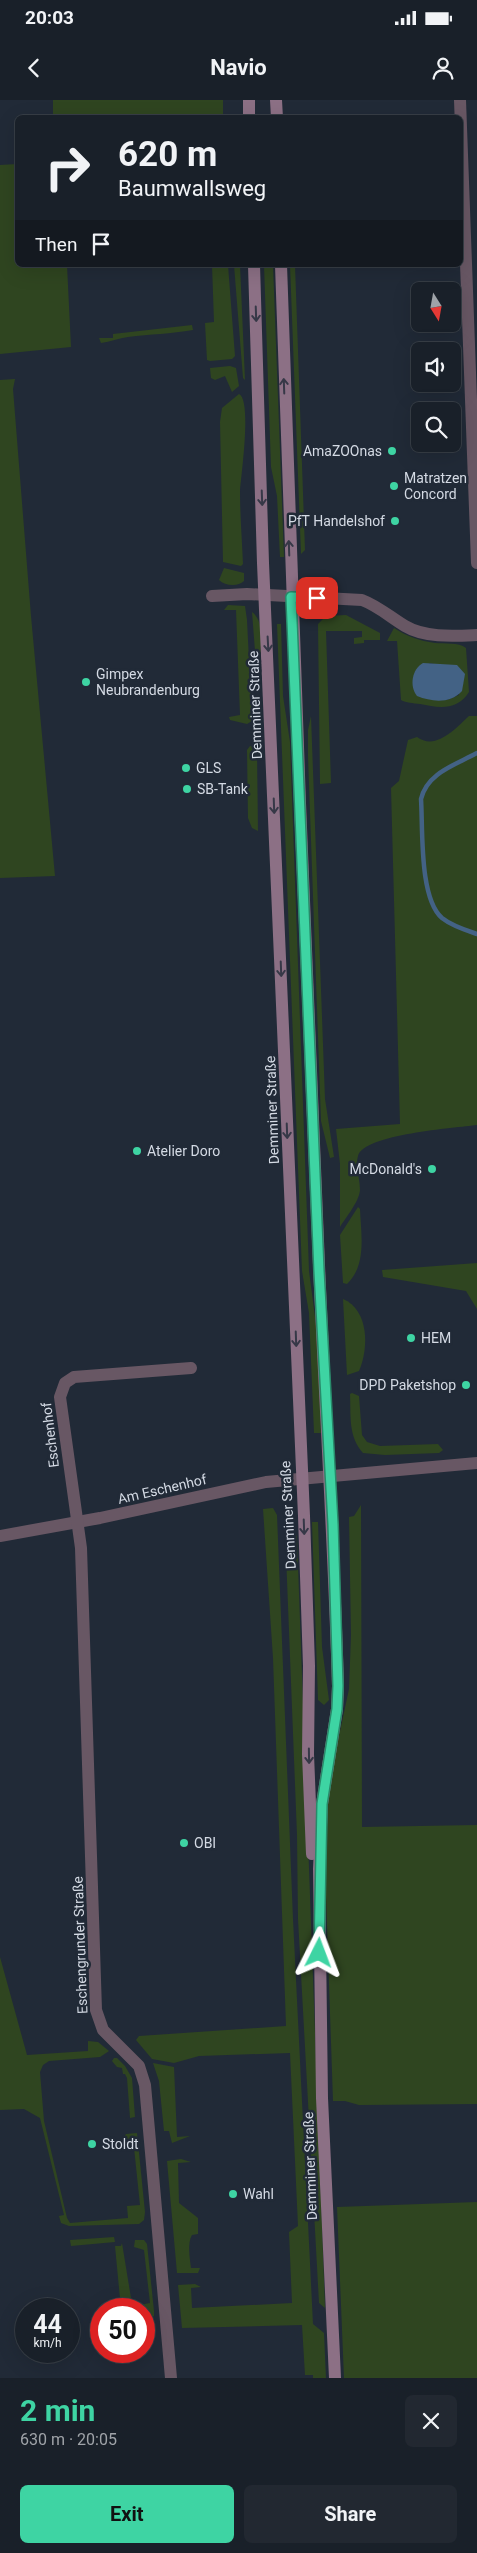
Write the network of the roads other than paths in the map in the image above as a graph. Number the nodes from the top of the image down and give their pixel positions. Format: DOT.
graph roads {
  1 [pos="249,100"];
  2 [pos="276,100"];
  3 [pos="460,100"];
  4 [pos="249,115"];
  5 [pos="276,115"];
  6 [pos="461,115"];
  7 [pos="463,182"];
  8 [pos="254,267"];
  9 [pos="281,267"];
  10 [pos="477,563"];
  11 [pos="265,595"];
  12 [pos="212,596"];
  13 [pos="291,597"];
  14 [pos="477,635"];
  15 [pos="191,1368"];
  16 [pos="477,1463"];
  17 [pos="331,1476"];
  18 [pos="302,1478"];
  19 [pos="77,1522"];
  20 [pos="0,1536"];
  21 [pos="319,1953"];
  22 [pos="171,2378"];
  23 [pos="335,2378"];
  1 -- 4 [label="main road"];
  2 -- 5 [label="main road"];
  3 -- 6 [label="street"];
  7 -- 10 [label="street"];
  8 -- 11 [label="main road, Demminer Straße, one-way"];
  13 -- 9 [label="main road, Demminer Straße, one-way"];
  11 -- 12 [label="street"];
  11 -- 13 [label="street"];
  11 -- 18 [label="main road, Demminer Straße, one-way"];
  13 -- 14 [label="street"];
  13 -- 17 [label="main road, Demminer Straße"];
  15 -- 19 [label="street, Eschenhof"];
  16 -- 17 [label="street"];
  17 -- 18 [label="street, Am Eschenhof"];
  17 -- 21 [label="main road, Demminer Straße"];
  18 -- 19 [label="street, Am Eschenhof"];
  18 -- 21 [label="main road, Demminer Straße, one-way"];
  19 -- 20 [label="street, Am Eschenhof"];
  19 -- 22 [label="street, Eschengrunder Straße"];
  21 -- 23 [label="main road, Demminer Straße"];
}
